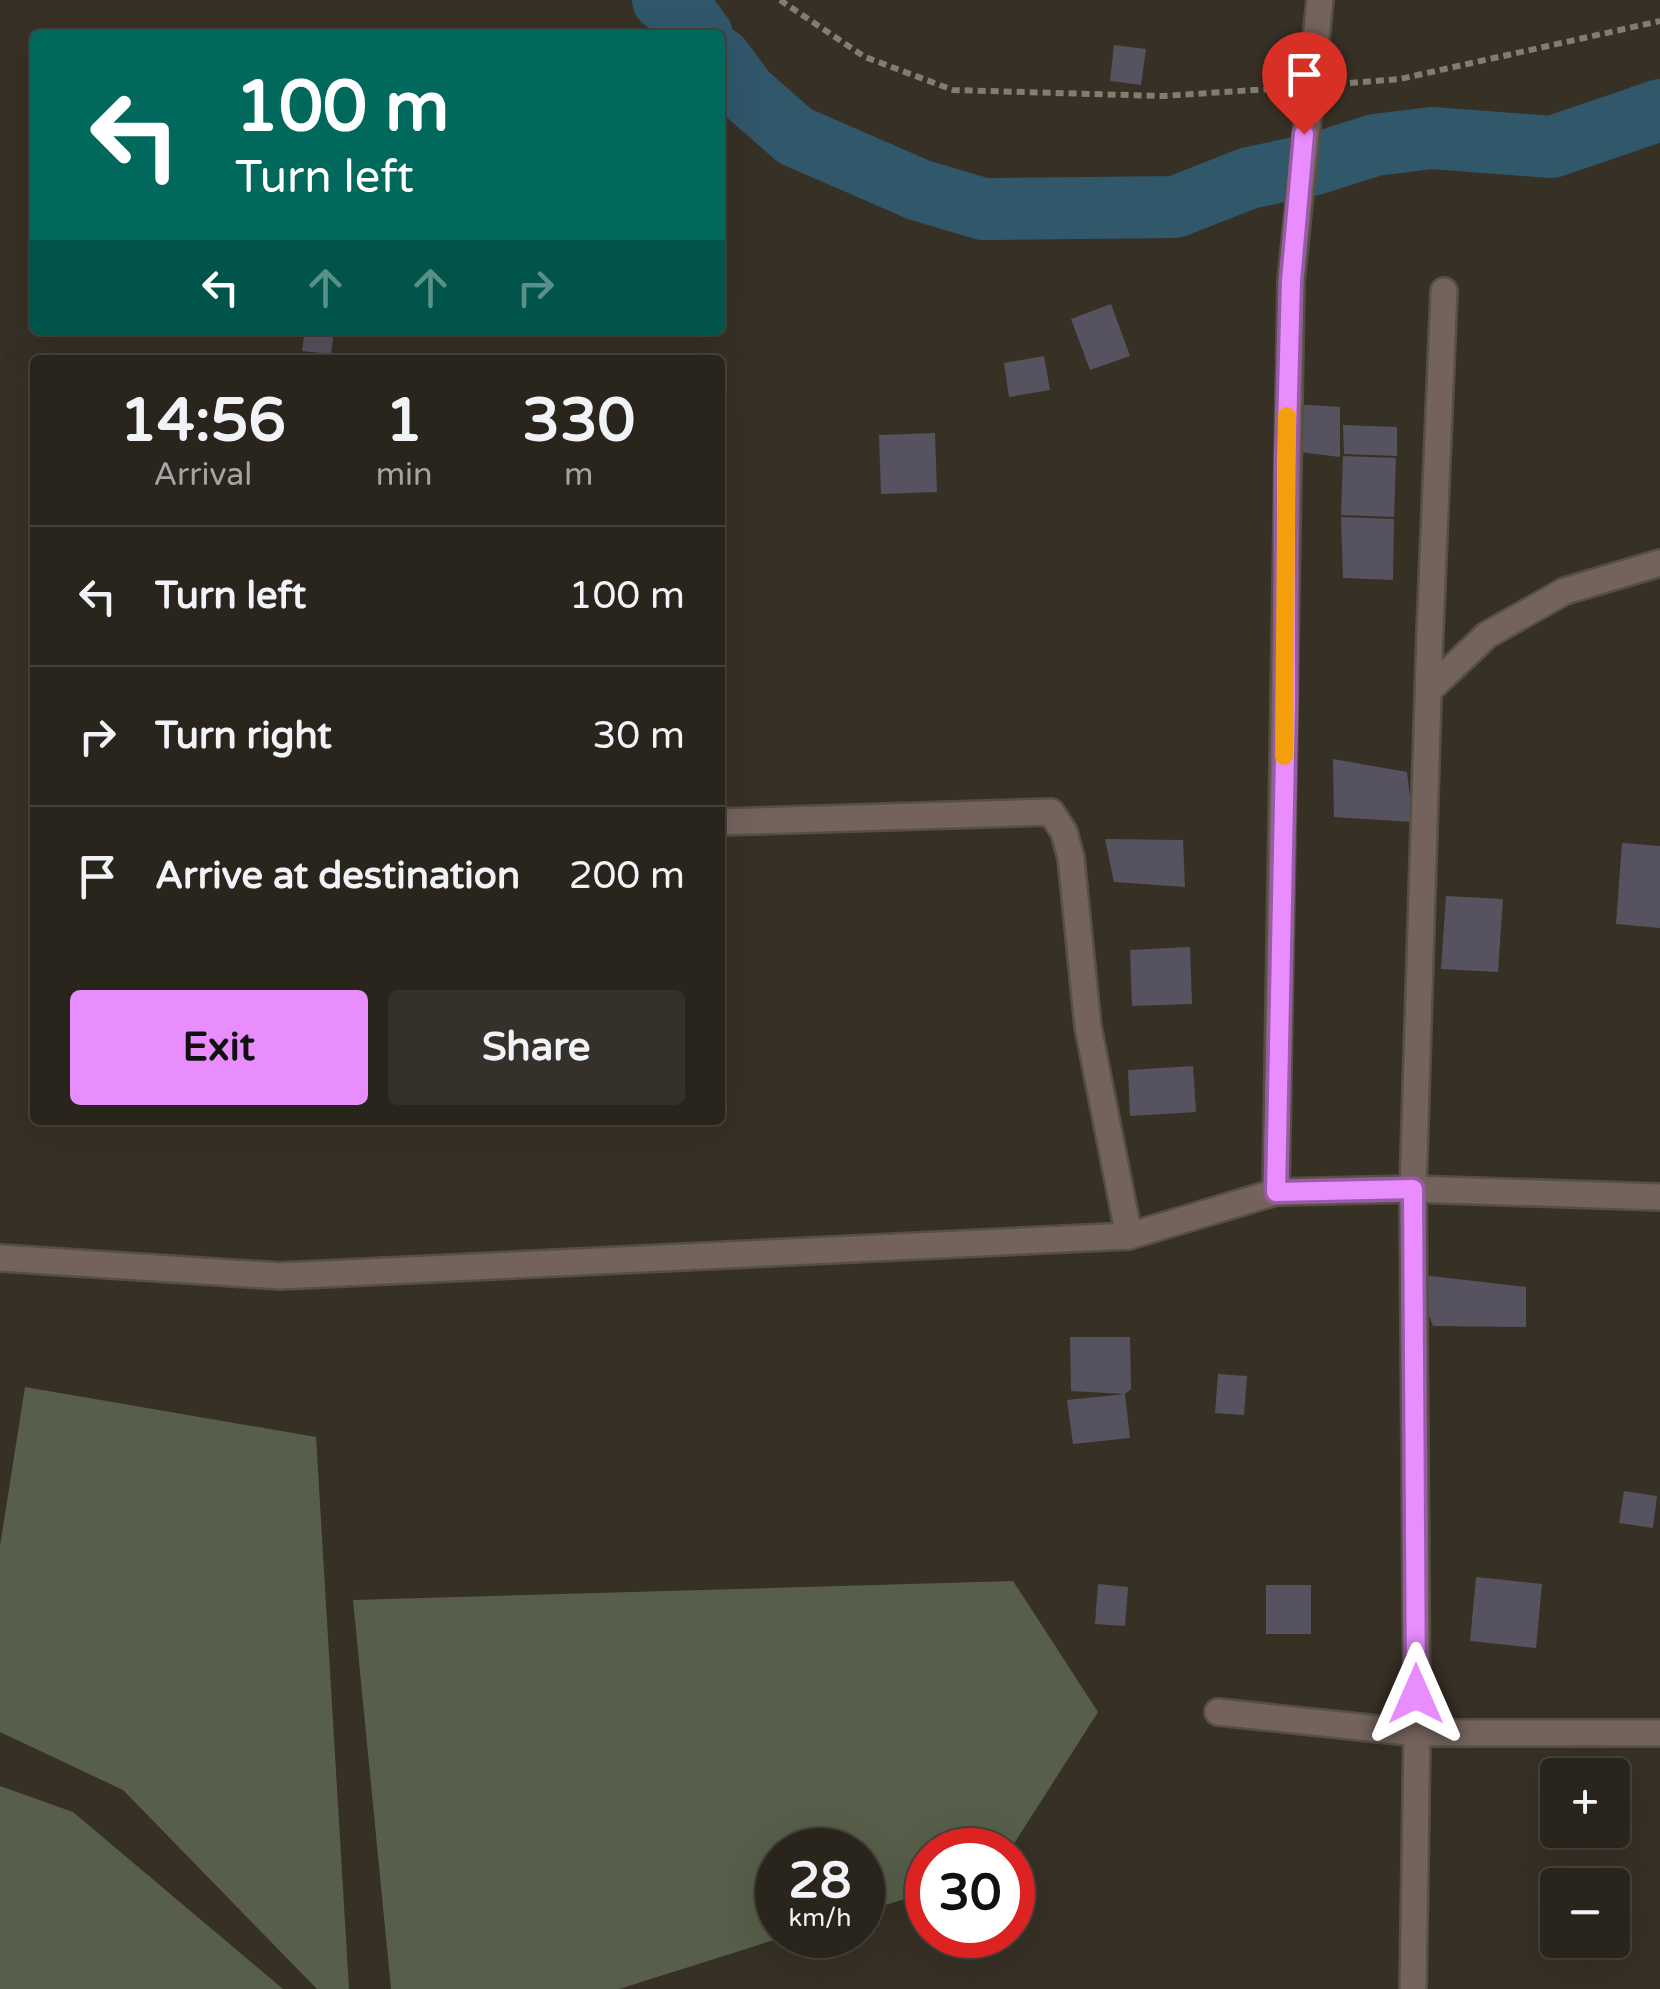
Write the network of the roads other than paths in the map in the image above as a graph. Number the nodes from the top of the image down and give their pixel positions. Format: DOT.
graph roads {
  1 [pos="1320,0"];
  2 [pos="1444,291"];
  3 [pos="1660,563"];
  4 [pos="1429,690"];
  5 [pos="725,822"];
  6 [pos="1413,1189"];
  7 [pos="1276,1192"];
  8 [pos="1660,1197"];
  9 [pos="1129,1236"];
  10 [pos="0,1258"];
  11 [pos="1218,1712"];
  12 [pos="1417,1732"];
  13 [pos="1660,1733"];
  14 [pos="1413,1989"];
  1 -- 7 [label="street"];
  2 -- 4 [label="street"];
  3 -- 4 [label="street"];
  4 -- 6 [label="street"];
  5 -- 9 [label="street"];
  6 -- 7 [label="street"];
  6 -- 8 [label="street"];
  6 -- 12 [label="street"];
  7 -- 9 [label="street"];
  9 -- 10 [label="street"];
  11 -- 12 [label="street"];
  12 -- 13 [label="street"];
  12 -- 14 [label="street"];
}
